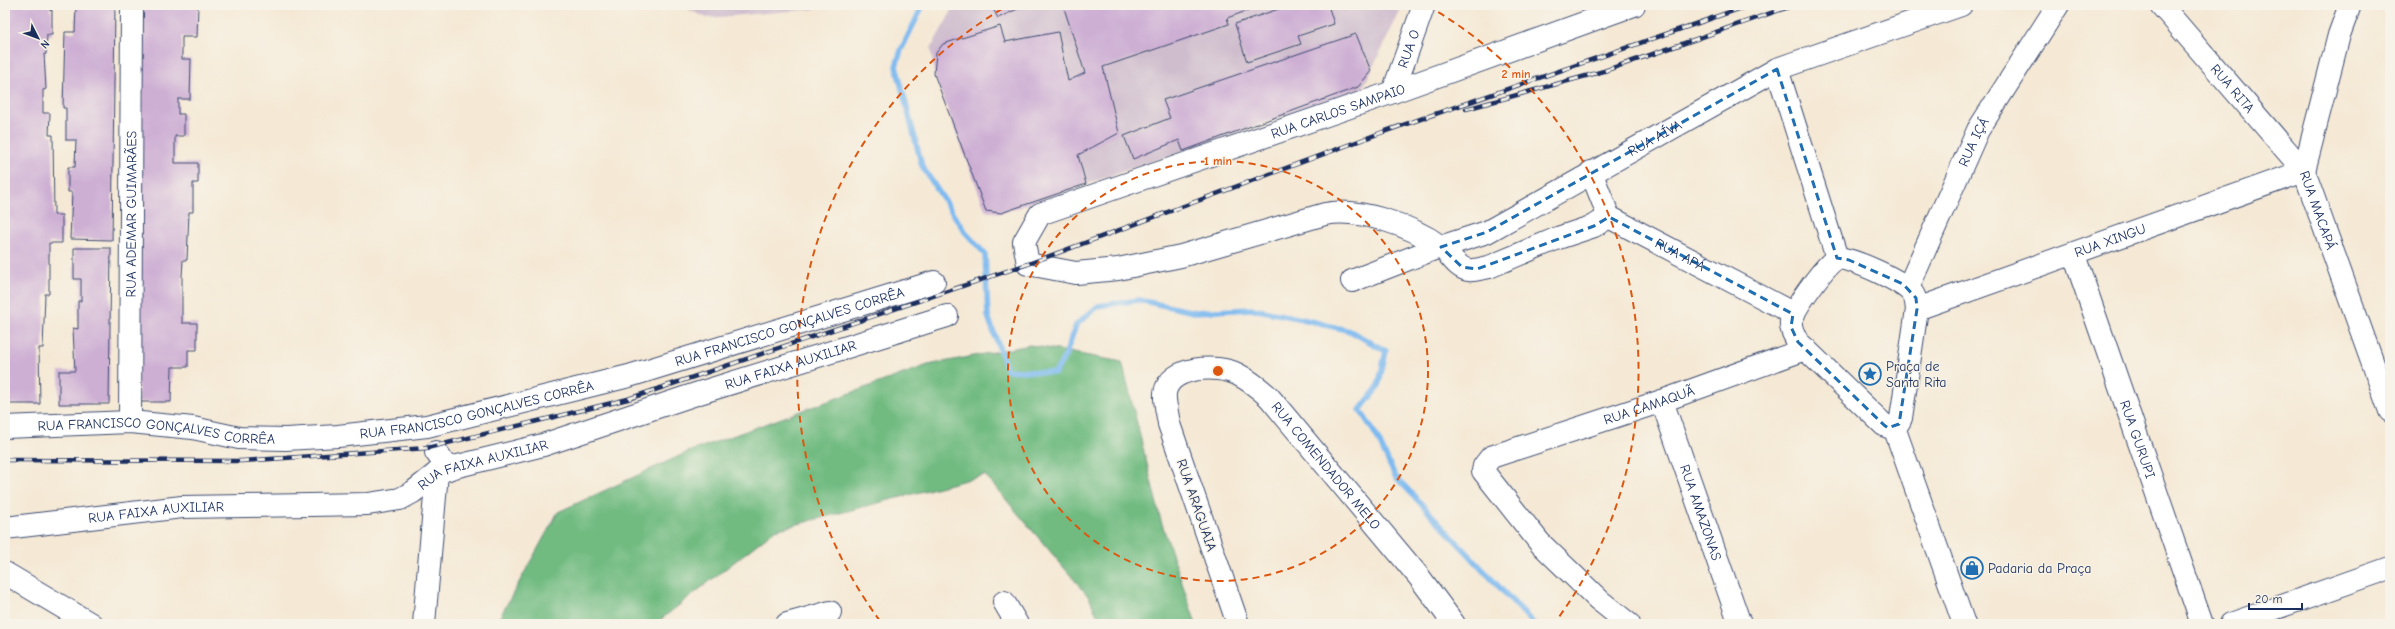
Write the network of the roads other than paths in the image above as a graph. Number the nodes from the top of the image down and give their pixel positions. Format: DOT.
graph roads {
  1 [pos="132,5"];
  2 [pos="1424,5"];
  3 [pos="1634,5"];
  4 [pos="1961,5"];
  5 [pos="2058,5"];
  6 [pos="2161,5"];
  7 [pos="2350,5"];
  8 [pos="1778,69"];
  9 [pos="1393,92"];
  10 [pos="2304,171"];
  11 [pos="1591,172"];
  12 [pos="1609,217"];
  13 [pos="1441,247"];
  14 [pos="2074,255"];
  15 [pos="1837,258"];
  16 [pos="1352,281"];
  17 [pos="934,282"];
  18 [pos="1908,288"];
  19 [pos="1917,309"];
  20 [pos="1794,314"];
  21 [pos="947,316"];
  22 [pos="1806,349"];
  23 [pos="1168,384"];
  24 [pos="1662,401"];
  25 [pos="2390,411"];
  26 [pos="130,422"];
  27 [pos="5,427"];
  28 [pos="1894,427"];
  29 [pos="440,464"];
  30 [pos="5,528"];
  31 [pos="2390,568"];
  32 [pos="5,573"];
  33 [pos="1004,602"];
  34 [pos="830,612"];
  35 [pos="91,624"];
  36 [pos="424,624"];
  37 [pos="787,624"];
  38 [pos="1017,624"];
  39 [pos="1238,624"];
  40 [pos="1454,624"];
  41 [pos="1629,624"];
  42 [pos="1740,624"];
  43 [pos="1964,624"];
  44 [pos="2202,624"];
  45 [pos="2231,624"];
  1 -- 26 [label="street, RUA ADEMAR GUIMARÃES"];
  2 -- 9 [label="street, RUA O"];
  3 -- 9 [label="street, RUA CARLOS SAMPAIO"];
  4 -- 8 [label="street, RUA AÍVA"];
  5 -- 18 [label="street, RUA IÇÁ"];
  6 -- 10 [label="street, RUA RITA"];
  7 -- 10 [label="street, RUA MACAPÁ"];
  8 -- 11 [label="street, RUA AÍVA"];
  8 -- 15 [label="street"];
  9 -- 13 [label="street, RUA CARLOS SAMPAIO"];
  10 -- 14 [label="street, RUA XINGU"];
  10 -- 25 [label="street, RUA MACAPÁ"];
  11 -- 12 [label="street"];
  11 -- 13 [label="street, RUA AÍVA"];
  12 -- 13 [label="street"];
  12 -- 20 [label="street, RUA APÁ"];
  13 -- 16 [label="street, RUA AÍVA"];
  14 -- 19 [label="street, RUA XINGU"];
  14 -- 44 [label="street, RUA GURUPI"];
  15 -- 18 [label="street"];
  15 -- 20 [label="street"];
  17 -- 26 [label="street, RUA FRANCISCO GONÇALVES CORRÊA"];
  18 -- 19 [label="street"];
  19 -- 28 [label="street"];
  20 -- 22 [label="street"];
  21 -- 29 [label="street, RUA FAIXA AUXILIAR"];
  22 -- 24 [label="street, RUA CAMAQUÃ"];
  22 -- 28 [label="street"];
  23 -- 39 [label="street, RUA ARAGUAIA"];
  23 -- 40 [label="street, RUA COMENDADOR MELO"];
  24 -- 41 [label="street, RUA CAMAQUÃ"];
  24 -- 42 [label="street, RUA AMAZONAS"];
  26 -- 27 [label="street, RUA FRANCISCO GONÇALVES CORRÊA"];
  28 -- 43 [label="street"];
  29 -- 30 [label="street, RUA FAIXA AUXILIAR"];
  29 -- 36 [label="street"];
  31 -- 45 [label="street"];
  32 -- 35 [label="street"];
  33 -- 38 [label="street"];
  34 -- 37 [label="street"];
}
